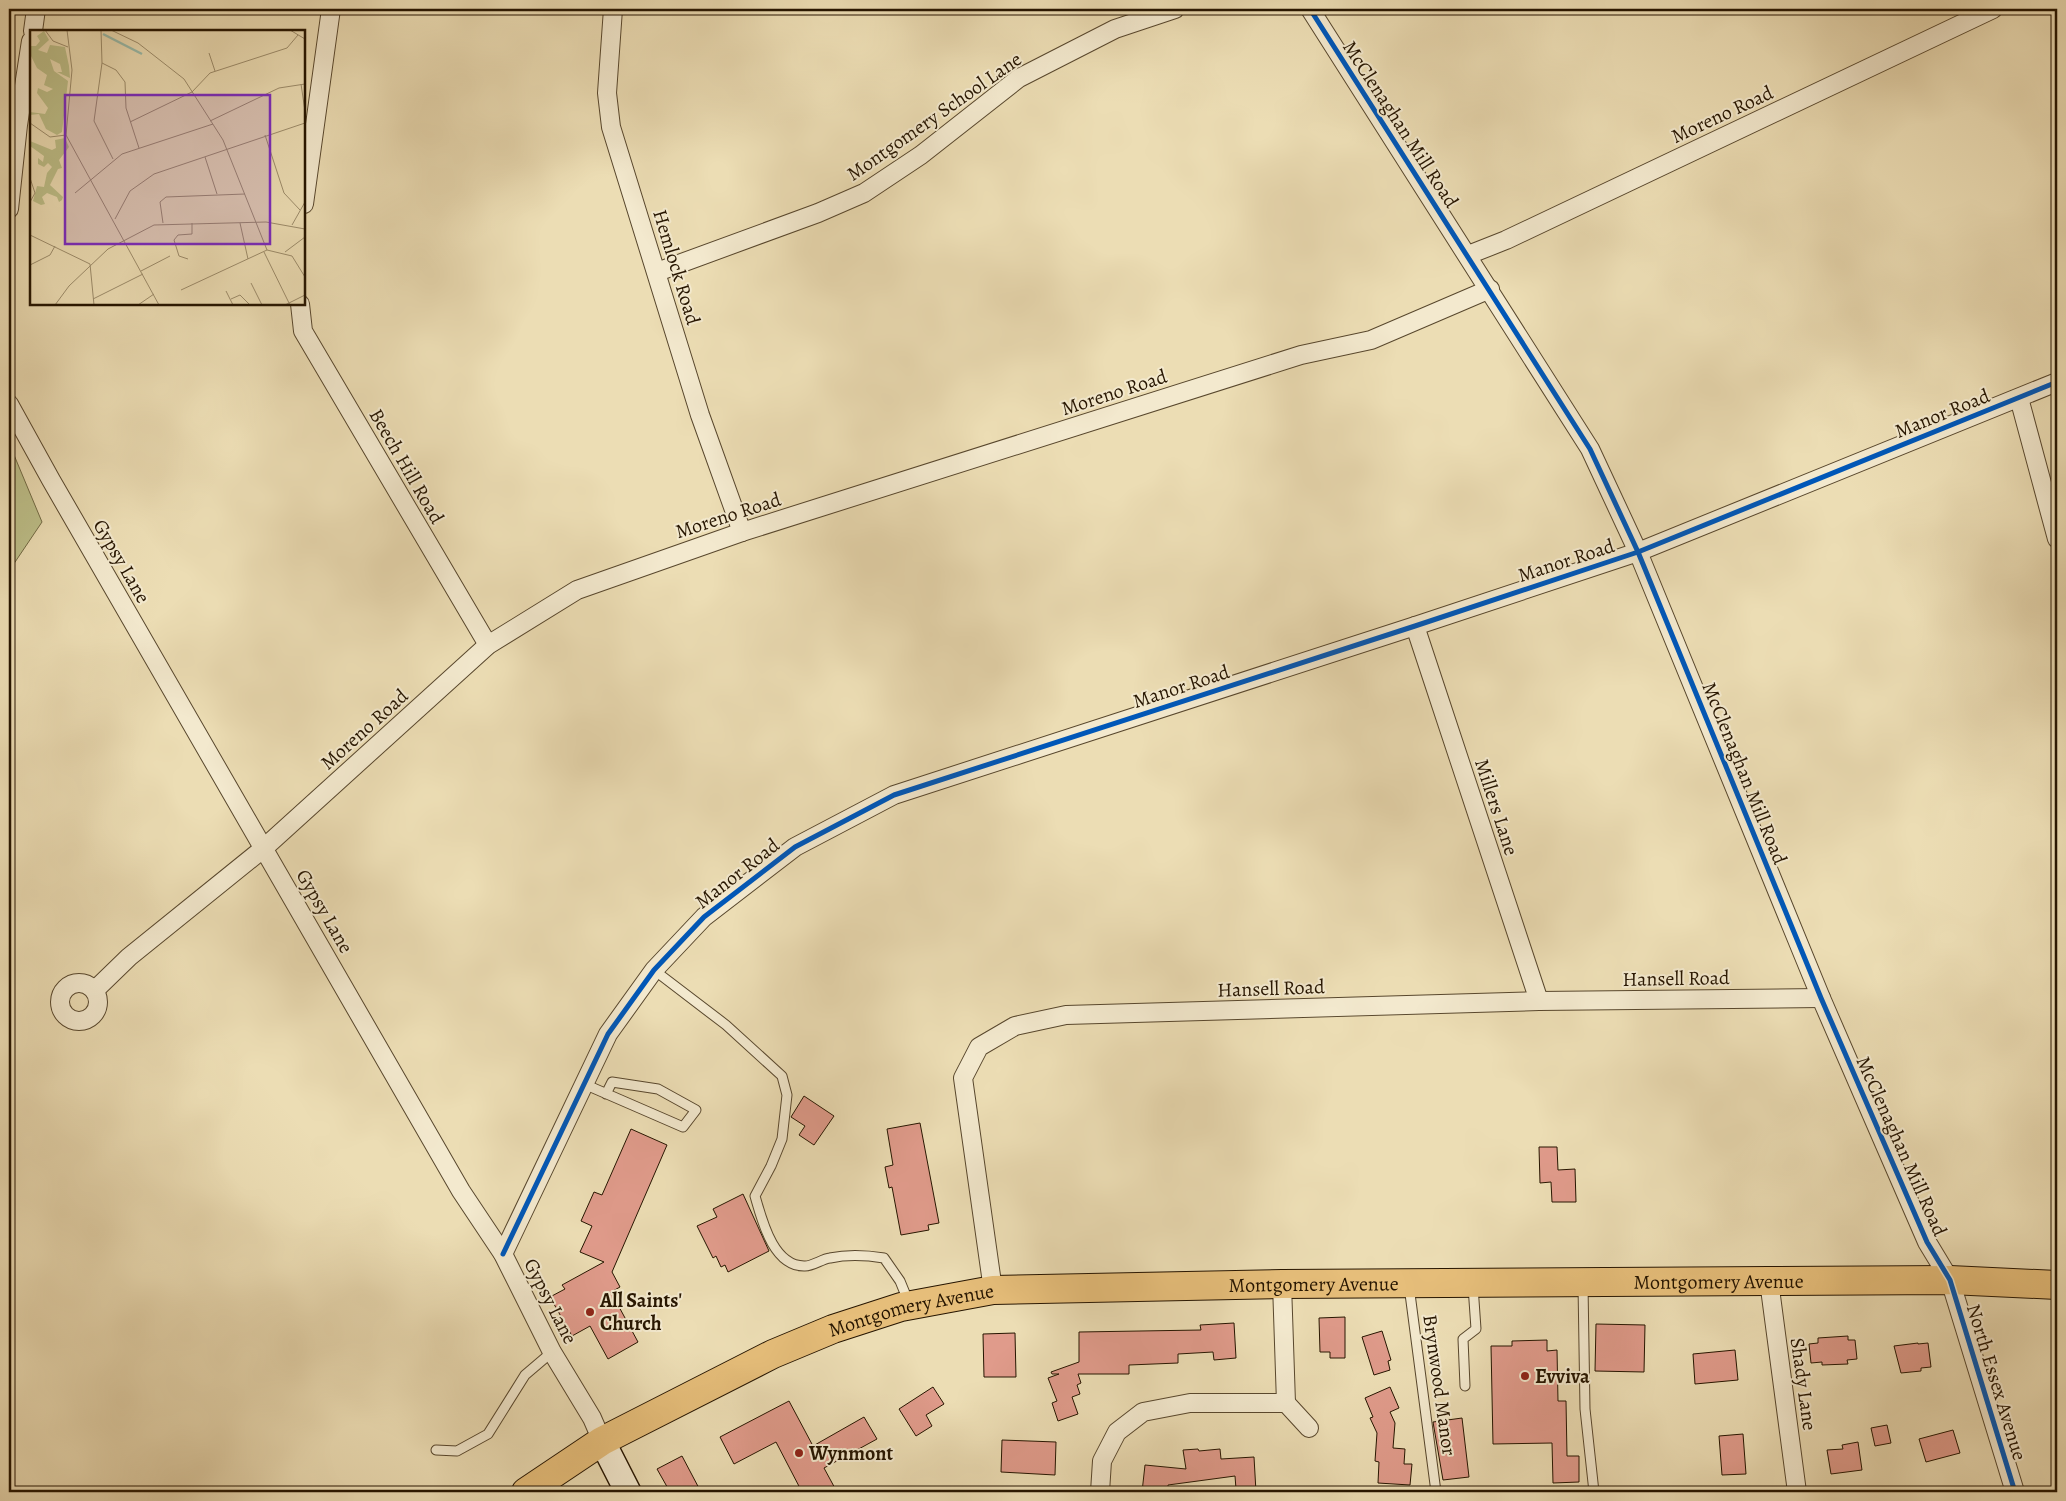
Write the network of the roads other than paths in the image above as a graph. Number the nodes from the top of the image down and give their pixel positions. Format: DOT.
graph roads {
  1 [pos="36,9"];
  2 [pos="331,9"];
  3 [pos="613,9"];
  4 [pos="1176,9"];
  5 [pos="1310,9"];
  6 [pos="1993,9"];
  7 [pos="33,30"];
  8 [pos="30,47"];
  9 [pos="305,197"];
  10 [pos="9,209"];
  11 [pos="1468,255"];
  12 [pos="657,272"];
  13 [pos="1490,289"];
  14 [pos="300,305"];
  15 [pos="2057,382"];
  16 [pos="2019,398"];
  17 [pos="9,404"];
  18 [pos="742,532"];
  19 [pos="2057,539"];
  20 [pos="1638,552"];
  21 [pos="1415,626"];
  22 [pos="488,645"];
  23 [pos="264,848"];
  24 [pos="654,970"];
  25 [pos="95,990"];
  26 [pos="1821,998"];
  27 [pos="1539,1001"];
  28 [pos="584,1084"];
  29 [pos="606,1094"];
  30 [pos="503,1254"];
  31 [pos="1950,1280"];
  32 [pos="1769,1281"];
  33 [pos="1409,1283"];
  34 [pos="1472,1283"];
  35 [pos="1583,1283"];
  36 [pos="1282,1284"];
  37 [pos="2057,1285"];
  38 [pos="993,1290"];
  39 [pos="910,1305"];
  40 [pos="552,1352"];
  41 [pos="1465,1386"];
  42 [pos="1286,1403"];
  43 [pos="1309,1428"];
  44 [pos="602,1442"];
  45 [pos="436,1450"];
  46 [pos="526,1492"];
  47 [pos="628,1492"];
  48 [pos="1100,1492"];
  49 [pos="1436,1492"];
  50 [pos="1594,1492"];
  51 [pos="1797,1492"];
  52 [pos="2015,1492"];
  1 -- 7 [label="street"];
  2 -- 9 [label="street"];
  3 -- 12 [label="street, Hemlock Road"];
  4 -- 12 [label="street, Montgomery School Lane"];
  5 -- 11 [label="street, McClenaghan Mill Road"];
  6 -- 11 [label="street, Moreno Road"];
  8 -- 10 [label="street"];
  11 -- 13 [label="street, McClenaghan Mill Road"];
  12 -- 18 [label="street, Hemlock Road"];
  13 -- 18 [label="street, Moreno Road"];
  13 -- 20 [label="street, McClenaghan Mill Road"];
  14 -- 22 [label="street, Beech Hill Road"];
  15 -- 16 [label="street, Manor Road"];
  16 -- 19 [label="street"];
  16 -- 20 [label="street, Manor Road"];
  17 -- 23 [label="street, Gypsy Lane"];
  18 -- 22 [label="street, Moreno Road"];
  20 -- 21 [label="street, Manor Road"];
  20 -- 26 [label="street, McClenaghan Mill Road"];
  21 -- 24 [label="street, Manor Road"];
  21 -- 27 [label="street, Millers Lane"];
  22 -- 23 [label="street, Moreno Road"];
  23 -- 25 [label="street, Moreno Road"];
  23 -- 30 [label="street, Gypsy Lane"];
  24 -- 28 [label="street, Manor Road"];
  24 -- 39 [label="lane"];
  26 -- 27 [label="street, Hansell Road"];
  26 -- 31 [label="street, McClenaghan Mill Road"];
  27 -- 38 [label="street, Hansell Road"];
  28 -- 29 [label="lane"];
  28 -- 30 [label="street, Manor Road"];
  29 -- 29 [label="lane"];
  30 -- 40 [label="street, Gypsy Lane"];
  31 -- 32 [label="main road, Montgomery Avenue"];
  31 -- 37 [label="main road, Montgomery Avenue"];
  31 -- 52 [label="street, North Essex Avenue"];
  32 -- 35 [label="main road, Montgomery Avenue"];
  32 -- 51 [label="street, Shady Lane"];
  33 -- 34 [label="main road, Montgomery Avenue"];
  33 -- 36 [label="main road, Montgomery Avenue"];
  33 -- 49 [label="lane, Brynwood Manor"];
  34 -- 35 [label="main road, Montgomery Avenue"];
  34 -- 41 [label="lane"];
  35 -- 50 [label="lane"];
  36 -- 38 [label="main road, Montgomery Avenue"];
  36 -- 42 [label="street"];
  38 -- 39 [label="main road, Montgomery Avenue"];
  39 -- 44 [label="main road, Montgomery Avenue"];
  40 -- 44 [label="street, Gypsy Lane"];
  40 -- 45 [label="lane"];
  42 -- 43 [label="street"];
  42 -- 48 [label="street"];
  44 -- 46 [label="main road, Montgomery Avenue"];
  44 -- 47 [label="street"];
}
